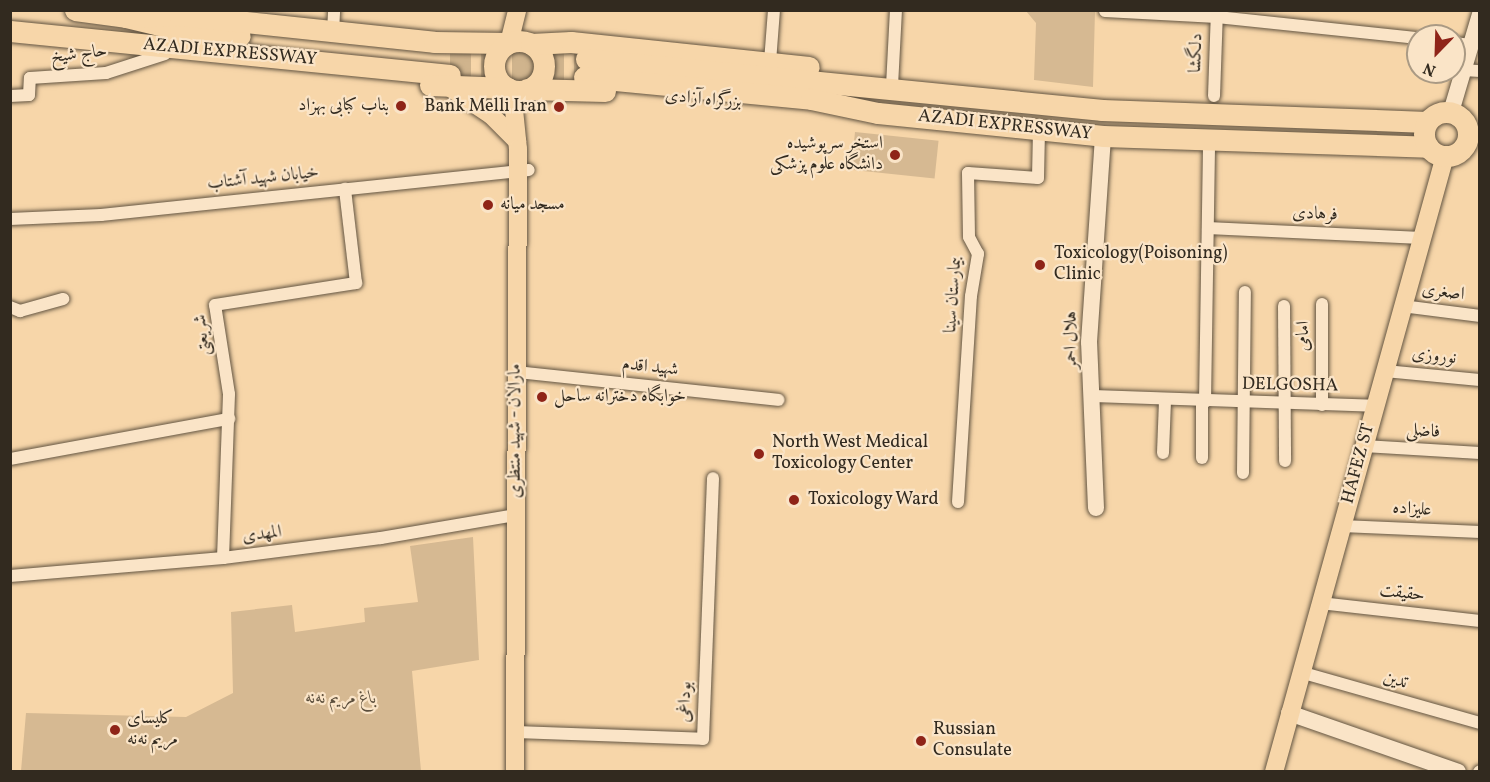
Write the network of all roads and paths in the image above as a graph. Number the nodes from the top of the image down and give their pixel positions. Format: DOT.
graph roads {
  1 [pos="75,10"];
  2 [pos="334,10"];
  3 [pos="517,10"];
  4 [pos="521,10"];
  5 [pos="774,10"];
  6 [pos="896,10"];
  7 [pos="1105,11"];
  8 [pos="1217,14"];
  9 [pos="1479,14"];
  10 [pos="126,17"];
  11 [pos="10,31"];
  12 [pos="333,32"];
  13 [pos="1406,37"];
  14 [pos="476,42"];
  15 [pos="519,43"];
  16 [pos="557,43"];
  17 [pos="123,44"];
  18 [pos="1466,44"];
  19 [pos="1471,45"];
  20 [pos="165,54"];
  21 [pos="770,62"];
  22 [pos="1472,70"];
  23 [pos="450,72"];
  24 [pos="892,86"];
  25 [pos="475,87"];
  26 [pos="558,88"];
  27 [pos="516,89"];
  28 [pos="10,96"];
  29 [pos="1214,96"];
  30 [pos="878,113"];
  31 [pos="1464,117"];
  32 [pos="1427,122"];
  33 [pos="1039,130"];
  34 [pos="1102,136"];
  35 [pos="517,141"];
  36 [pos="1209,141"];
  37 [pos="1472,147"];
  38 [pos="1436,152"];
  39 [pos="523,170"];
  40 [pos="345,189"];
  41 [pos="10,219"];
  42 [pos="1208,228"];
  43 [pos="1421,238"];
  44 [pos="1245,292"];
  45 [pos="63,299"];
  46 [pos="1323,304"];
  47 [pos="1284,306"];
  48 [pos="1402,306"];
  49 [pos="10,307"];
  50 [pos="1479,316"];
  51 [pos="1385,370"];
  52 [pos="517,372"];
  53 [pos="1479,380"];
  54 [pos="1092,396"];
  55 [pos="779,400"];
  56 [pos="1165,401"];
  57 [pos="1203,402"];
  58 [pos="1243,404"];
  59 [pos="1283,405"];
  60 [pos="1322,405"];
  61 [pos="1375,406"];
  62 [pos="229,419"];
  63 [pos="1364,446"];
  64 [pos="1163,453"];
  65 [pos="1479,453"];
  66 [pos="1202,458"];
  67 [pos="10,459"];
  68 [pos="1285,461"];
  69 [pos="1243,473"];
  70 [pos="713,478"];
  71 [pos="958,502"];
  72 [pos="1096,508"];
  73 [pos="516,515"];
  74 [pos="1342,526"];
  75 [pos="1479,532"];
  76 [pos="223,558"];
  77 [pos="10,576"];
  78 [pos="1320,603"];
  79 [pos="1479,621"];
  80 [pos="1300,672"];
  81 [pos="1289,713"];
  82 [pos="1479,723"];
  83 [pos="515,732"];
  84 [pos="515,771"];
  85 [pos="1274,771"];
  86 [pos="1458,771"];
  1 -- 10 [label="highway, AZADI EXPRESSWAY"];
  2 -- 12 [label="street"];
  3 -- 15 [label="main road"];
  4 -- 15 [label="main road"];
  5 -- 21 [label="street"];
  6 -- 24 [label="street"];
  7 -- 8 [label="street"];
  8 -- 13 [label="street"];
  8 -- 29 [label="street, دلگشا"];
  9 -- 19 [label="street"];
  10 -- 12 [label="highway"];
  10 -- 23 [label="highway, AZADI EXPRESSWAY"];
  11 -- 17 [label="highway, AZADI EXPRESSWAY"];
  12 -- 14 [label="highway"];
  14 -- 15 [label="highway"];
  14 -- 25 [label="highway"];
  15 -- 16 [label="highway"];
  15 -- 27 [label="highway"];
  15 -- 27 [label="highway"];
  16 -- 21 [label="highway"];
  16 -- 26 [label="highway"];
  17 -- 20 [label="highway"];
  17 -- 23 [label="highway, AZADI EXPRESSWAY"];
  18 -- 19 [label="street"];
  19 -- 22 [label="street"];
  20 -- 23 [label="highway"];
  20 -- 28 [label="street, حاج شیخ"];
  21 -- 24 [label="highway"];
  22 -- 31 [label="street"];
  23 -- 25 [label="highway, بزرگراه آزادی"];
  23 -- 35 [label="main road"];
  24 -- 30 [label="highway, AZADI EXPRESSWAY"];
  24 -- 32 [label="highway, AZADI EXPRESSWAY"];
  25 -- 27 [label="highway, بزرگراه آزادی"];
  26 -- 27 [label="highway, بزرگراه آزادی"];
  26 -- 30 [label="highway, بزرگراه آزادی"];
  27 -- 35 [label="main road, مارالان - شهید منتظری"];
  30 -- 33 [label="highway, AZADI EXPRESSWAY"];
  31 -- 32 [label="highway"];
  31 -- 37 [label="highway"];
  32 -- 38 [label="highway"];
  33 -- 34 [label="highway, AZADI EXPRESSWAY"];
  33 -- 71 [label="street, بیمارستان سینا"];
  34 -- 36 [label="highway, AZADI EXPRESSWAY"];
  34 -- 54 [label="street, هلال احمر"];
  35 -- 39 [label="main road, مارالان - شهید منتظری"];
  36 -- 38 [label="highway, AZADI EXPRESSWAY"];
  36 -- 42 [label="street"];
  37 -- 38 [label="highway"];
  38 -- 43 [label="main road, HAFEZ ST"];
  39 -- 40 [label="street, خیابان شهید آشتاب"];
  39 -- 52 [label="main road, مارالان - شهید منتظری"];
  40 -- 41 [label="street, خیابان شهید آشتاب"];
  40 -- 62 [label="street, شریعتی"];
  42 -- 43 [label="street, فرهادی"];
  42 -- 57 [label="street"];
  43 -- 48 [label="main road, HAFEZ ST"];
  44 -- 58 [label="street"];
  45 -- 49 [label="street"];
  46 -- 60 [label="street, امامی"];
  47 -- 59 [label="street"];
  48 -- 50 [label="street, اصغری"];
  48 -- 51 [label="main road, HAFEZ ST"];
  51 -- 53 [label="street, نوروزی"];
  51 -- 61 [label="main road, HAFEZ ST"];
  52 -- 55 [label="street, شهید اقدم"];
  52 -- 73 [label="main road, مارالان - شهید منتظری"];
  54 -- 56 [label="street, DELGOSHA"];
  54 -- 72 [label="street, هلال احمر"];
  56 -- 57 [label="street, DELGOSHA"];
  56 -- 64 [label="street"];
  57 -- 58 [label="street, DELGOSHA"];
  57 -- 66 [label="street"];
  58 -- 59 [label="street, DELGOSHA"];
  58 -- 69 [label="street"];
  59 -- 60 [label="street, DELGOSHA"];
  59 -- 68 [label="street"];
  60 -- 61 [label="street, DELGOSHA"];
  61 -- 63 [label="main road, HAFEZ ST"];
  62 -- 67 [label="street"];
  62 -- 76 [label="street, شریعتی"];
  63 -- 65 [label="street, فاضلی"];
  63 -- 74 [label="main road, HAFEZ ST"];
  70 -- 83 [label="street, بوداغی"];
  73 -- 76 [label="street, المهدی"];
  73 -- 83 [label="main road, مارالان - شهید منتظری"];
  74 -- 75 [label="street, علیزاده"];
  74 -- 78 [label="main road, HAFEZ ST"];
  76 -- 77 [label="street, المهدی"];
  78 -- 79 [label="street, حقیقت"];
  78 -- 80 [label="main road, HAFEZ ST"];
  80 -- 81 [label="main road, HAFEZ ST"];
  80 -- 82 [label="street, تدین"];
  81 -- 85 [label="main road, HAFEZ ST"];
  81 -- 86 [label="street"];
  83 -- 84 [label="main road, مارالان - شهید منتظری"];
}
